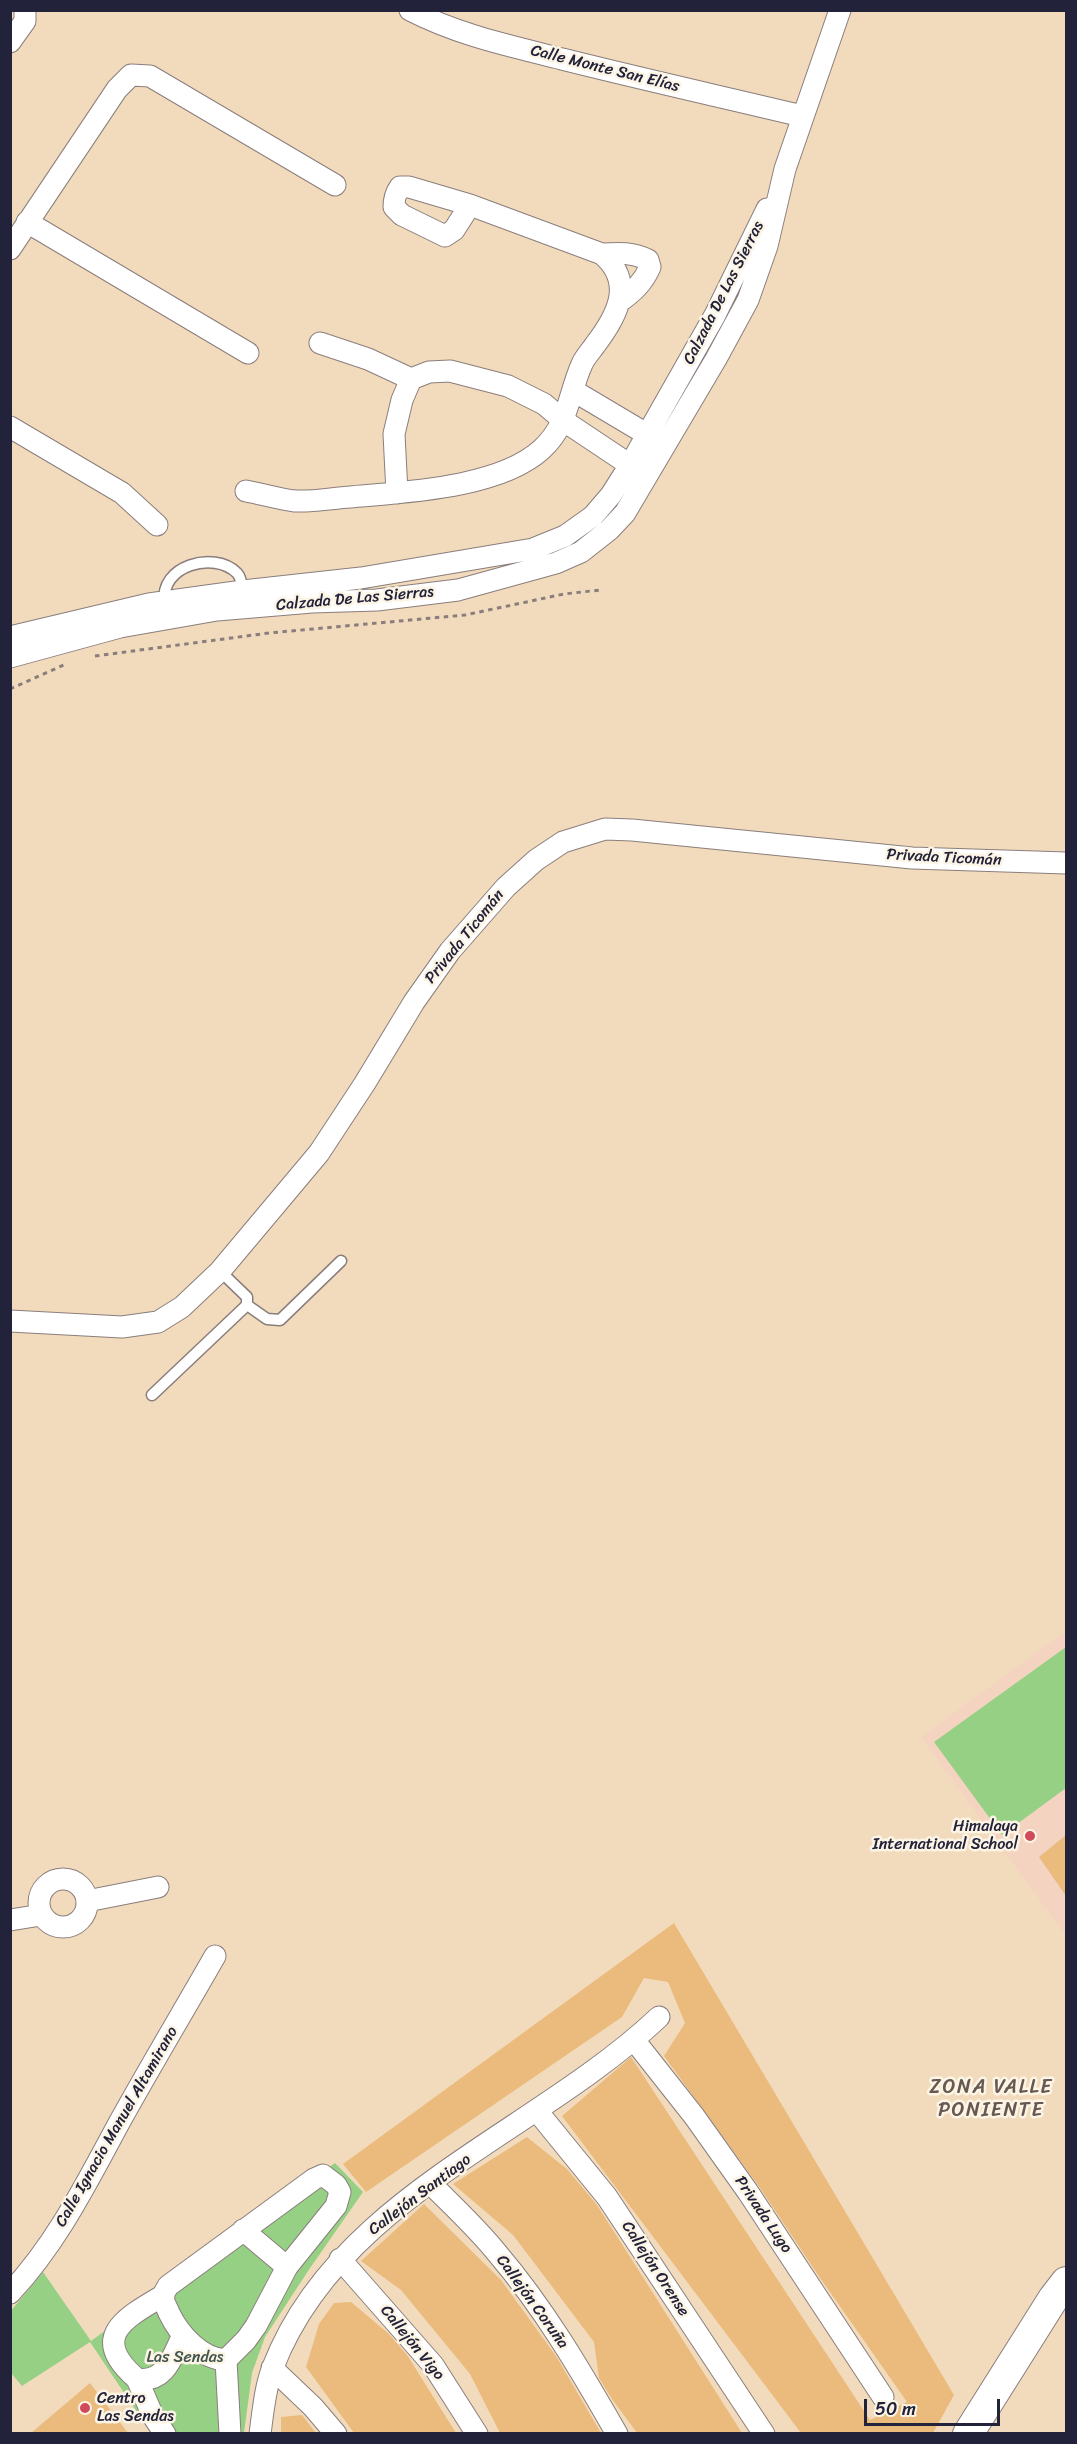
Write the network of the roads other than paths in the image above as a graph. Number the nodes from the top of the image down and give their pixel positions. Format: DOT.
graph roads {
  1 [pos="25,10"];
  2 [pos="410,10"];
  3 [pos="840,10"];
  4 [pos="10,42"];
  5 [pos="802,116"];
  6 [pos="335,185"];
  7 [pos="470,205"];
  8 [pos="27,222"];
  9 [pos="760,243"];
  10 [pos="10,249"];
  11 [pos="602,254"];
  12 [pos="619,302"];
  13 [pos="320,343"];
  14 [pos="248,353"];
  15 [pos="411,379"];
  16 [pos="574,391"];
  17 [pos="564,421"];
  18 [pos="10,427"];
  19 [pos="648,435"];
  20 [pos="630,465"];
  21 [pos="246,491"];
  22 [pos="397,493"];
  23 [pos="157,525"];
  24 [pos="243,591"];
  25 [pos="165,602"];
  26 [pos="10,637"];
  27 [pos="10,657"];
  28 [pos="1066,863"];
  29 [pos="341,1261"];
  30 [pos="220,1270"];
  31 [pos="247,1305"];
  32 [pos="10,1321"];
  33 [pos="152,1395"];
  34 [pos="158,1887"];
  35 [pos="87,1900"];
  36 [pos="41,1915"];
  37 [pos="10,1920"];
  38 [pos="215,1956"];
  39 [pos="658,2017"];
  40 [pos="634,2040"];
  41 [pos="537,2111"];
  42 [pos="430,2182"];
  43 [pos="243,2230"];
  44 [pos="340,2259"];
  45 [pos="287,2267"];
  46 [pos="1066,2282"];
  47 [pos="10,2293"];
  48 [pos="164,2295"];
  49 [pos="183,2335"];
  50 [pos="246,2340"];
  51 [pos="226,2360"];
  52 [pos="275,2363"];
  53 [pos="137,2379"];
  54 [pos="883,2397"];
  55 [pos="165,2433"];
  56 [pos="230,2433"];
  57 [pos="260,2433"];
  58 [pos="336,2433"];
  59 [pos="477,2433"];
  60 [pos="617,2433"];
  61 [pos="764,2433"];
  62 [pos="968,2433"];
  1 -- 4 [label="street"];
  2 -- 5 [label="street, Calle Monte San Elías"];
  3 -- 5 [label="street, Calzada De Las Sierras"];
  5 -- 9 [label="street, Calzada De Las Sierras"];
  6 -- 8 [label="street"];
  7 -- 11 [label="street"];
  8 -- 10 [label="street"];
  8 -- 14 [label="street"];
  9 -- 19 [label="street, Calzada De Las Sierras"];
  9 -- 27 [label="street, Calzada De Las Sierras"];
  11 -- 12 [label="street"];
  11 -- 12 [label="street"];
  12 -- 16 [label="street"];
  13 -- 15 [label="street"];
  15 -- 17 [label="street"];
  15 -- 22 [label="street"];
  16 -- 17 [label="street"];
  16 -- 19 [label="street"];
  17 -- 20 [label="street"];
  17 -- 22 [label="street"];
  18 -- 23 [label="street"];
  19 -- 20 [label="street, Calzada De Las Sierras"];
  20 -- 24 [label="street, Calzada De Las Sierras"];
  21 -- 22 [label="street"];
  24 -- 25 [label="street, Calzada De Las Sierras"];
  24 -- 25 [label="lane"];
  25 -- 26 [label="street, Calzada De Las Sierras"];
  28 -- 30 [label="street, Privada Ticomán"];
  29 -- 31 [label="lane"];
  30 -- 31 [label="lane"];
  30 -- 32 [label="street, Privada Ticomán"];
  31 -- 33 [label="lane"];
  34 -- 35 [label="street"];
  35 -- 36 [label="street"];
  35 -- 36 [label="street"];
  36 -- 37 [label="street"];
  38 -- 47 [label="street, Calle Ignacio Manuel Altamirano"];
  39 -- 40 [label="street, Callejón Santiago"];
  40 -- 41 [label="street, Callejón Santiago"];
  40 -- 54 [label="street, Privada Lugo"];
  41 -- 42 [label="street, Callejón Santiago"];
  41 -- 61 [label="street, Callejón Orense"];
  42 -- 44 [label="street, Callejón Santiago"];
  42 -- 60 [label="street, Callejón Coruña"];
  43 -- 45 [label="street"];
  43 -- 45 [label="street"];
  43 -- 48 [label="street"];
  44 -- 52 [label="street, Callejón Santiago"];
  44 -- 59 [label="street, Callejón Vigo"];
  45 -- 50 [label="street"];
  46 -- 62 [label="street"];
  48 -- 49 [label="street"];
  48 -- 53 [label="street"];
  49 -- 51 [label="street"];
  49 -- 53 [label="street"];
  50 -- 51 [label="street"];
  50 -- 52 [label="street"];
  51 -- 56 [label="street"];
  52 -- 57 [label="street, Callejón Santiago"];
  52 -- 58 [label="street"];
  53 -- 55 [label="street"];
}
